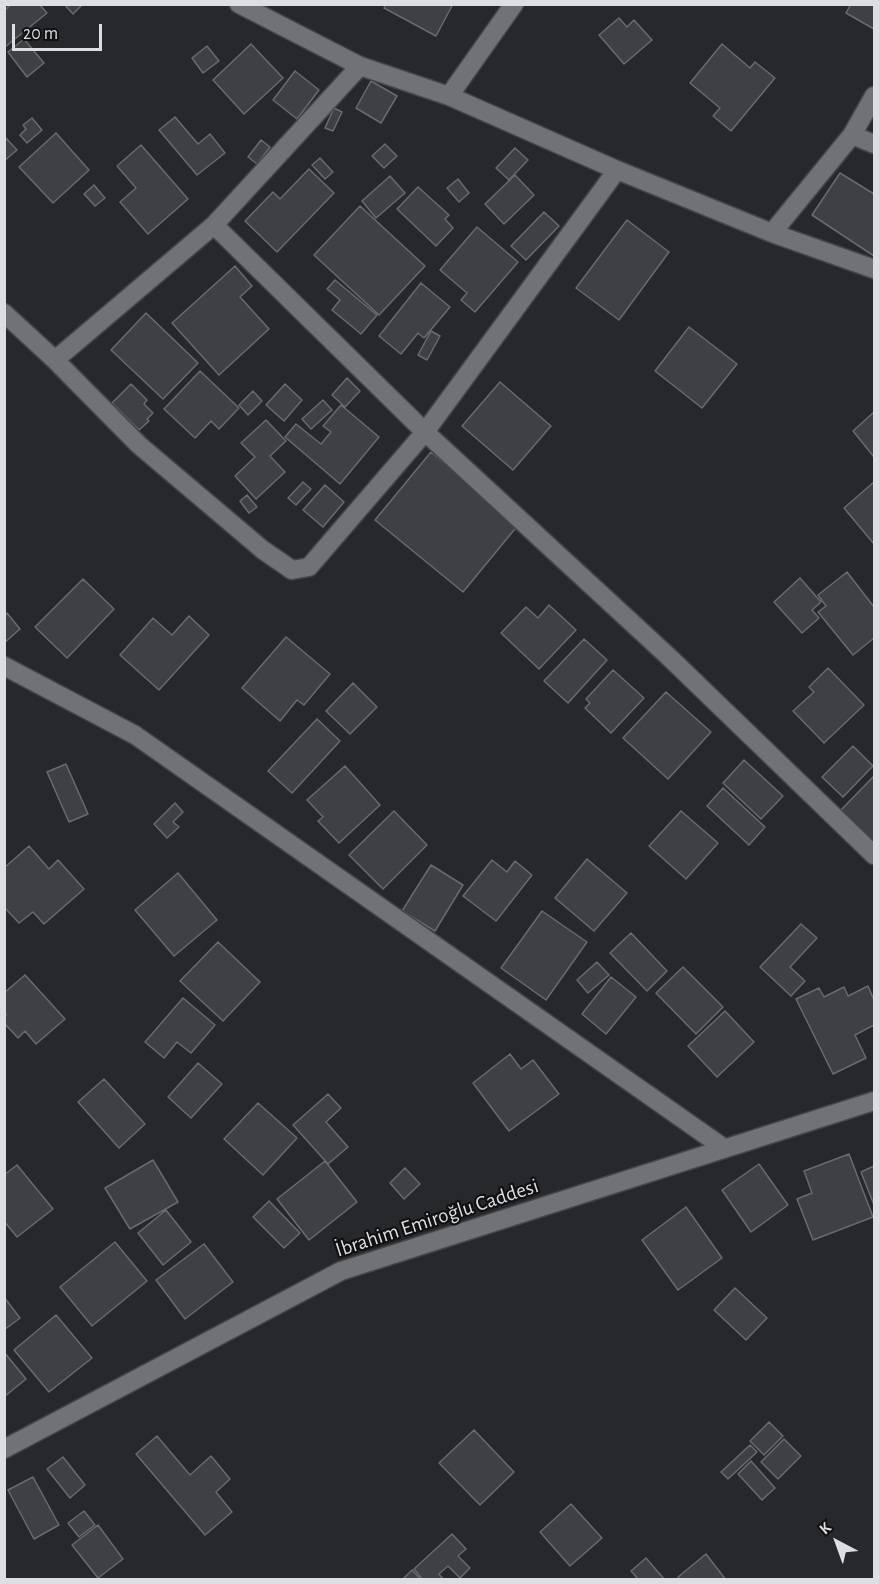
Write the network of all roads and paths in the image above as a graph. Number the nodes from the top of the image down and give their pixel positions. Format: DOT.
graph roads {
  1 [pos="238,4"];
  2 [pos="514,4"];
  3 [pos="360,66"];
  4 [pos="449,96"];
  5 [pos="874,96"];
  6 [pos="852,135"];
  7 [pos="874,144"];
  8 [pos="616,170"];
  9 [pos="214,225"];
  10 [pos="772,232"];
  11 [pos="874,269"];
  12 [pos="4,313"];
  13 [pos="56,360"];
  14 [pos="424,432"];
  15 [pos="4,666"];
  16 [pos="874,855"];
  17 [pos="874,1101"];
  18 [pos="724,1148"];
  19 [pos="4,1449"];
  1 -- 3 [label="street"];
  2 -- 4 [label="street"];
  3 -- 4 [label="street"];
  3 -- 9 [label="street"];
  4 -- 8 [label="street"];
  5 -- 6 [label="street"];
  6 -- 7 [label="street"];
  6 -- 10 [label="street"];
  8 -- 10 [label="street"];
  8 -- 14 [label="street"];
  9 -- 13 [label="street"];
  9 -- 14 [label="street"];
  10 -- 11 [label="street"];
  12 -- 13 [label="street"];
  13 -- 14 [label="street"];
  14 -- 16 [label="street"];
  15 -- 18 [label="street"];
  17 -- 18 [label="street, İbrahim Emiroğlu Caddesi"];
  18 -- 19 [label="street, İbrahim Emiroğlu Caddesi"];
}
